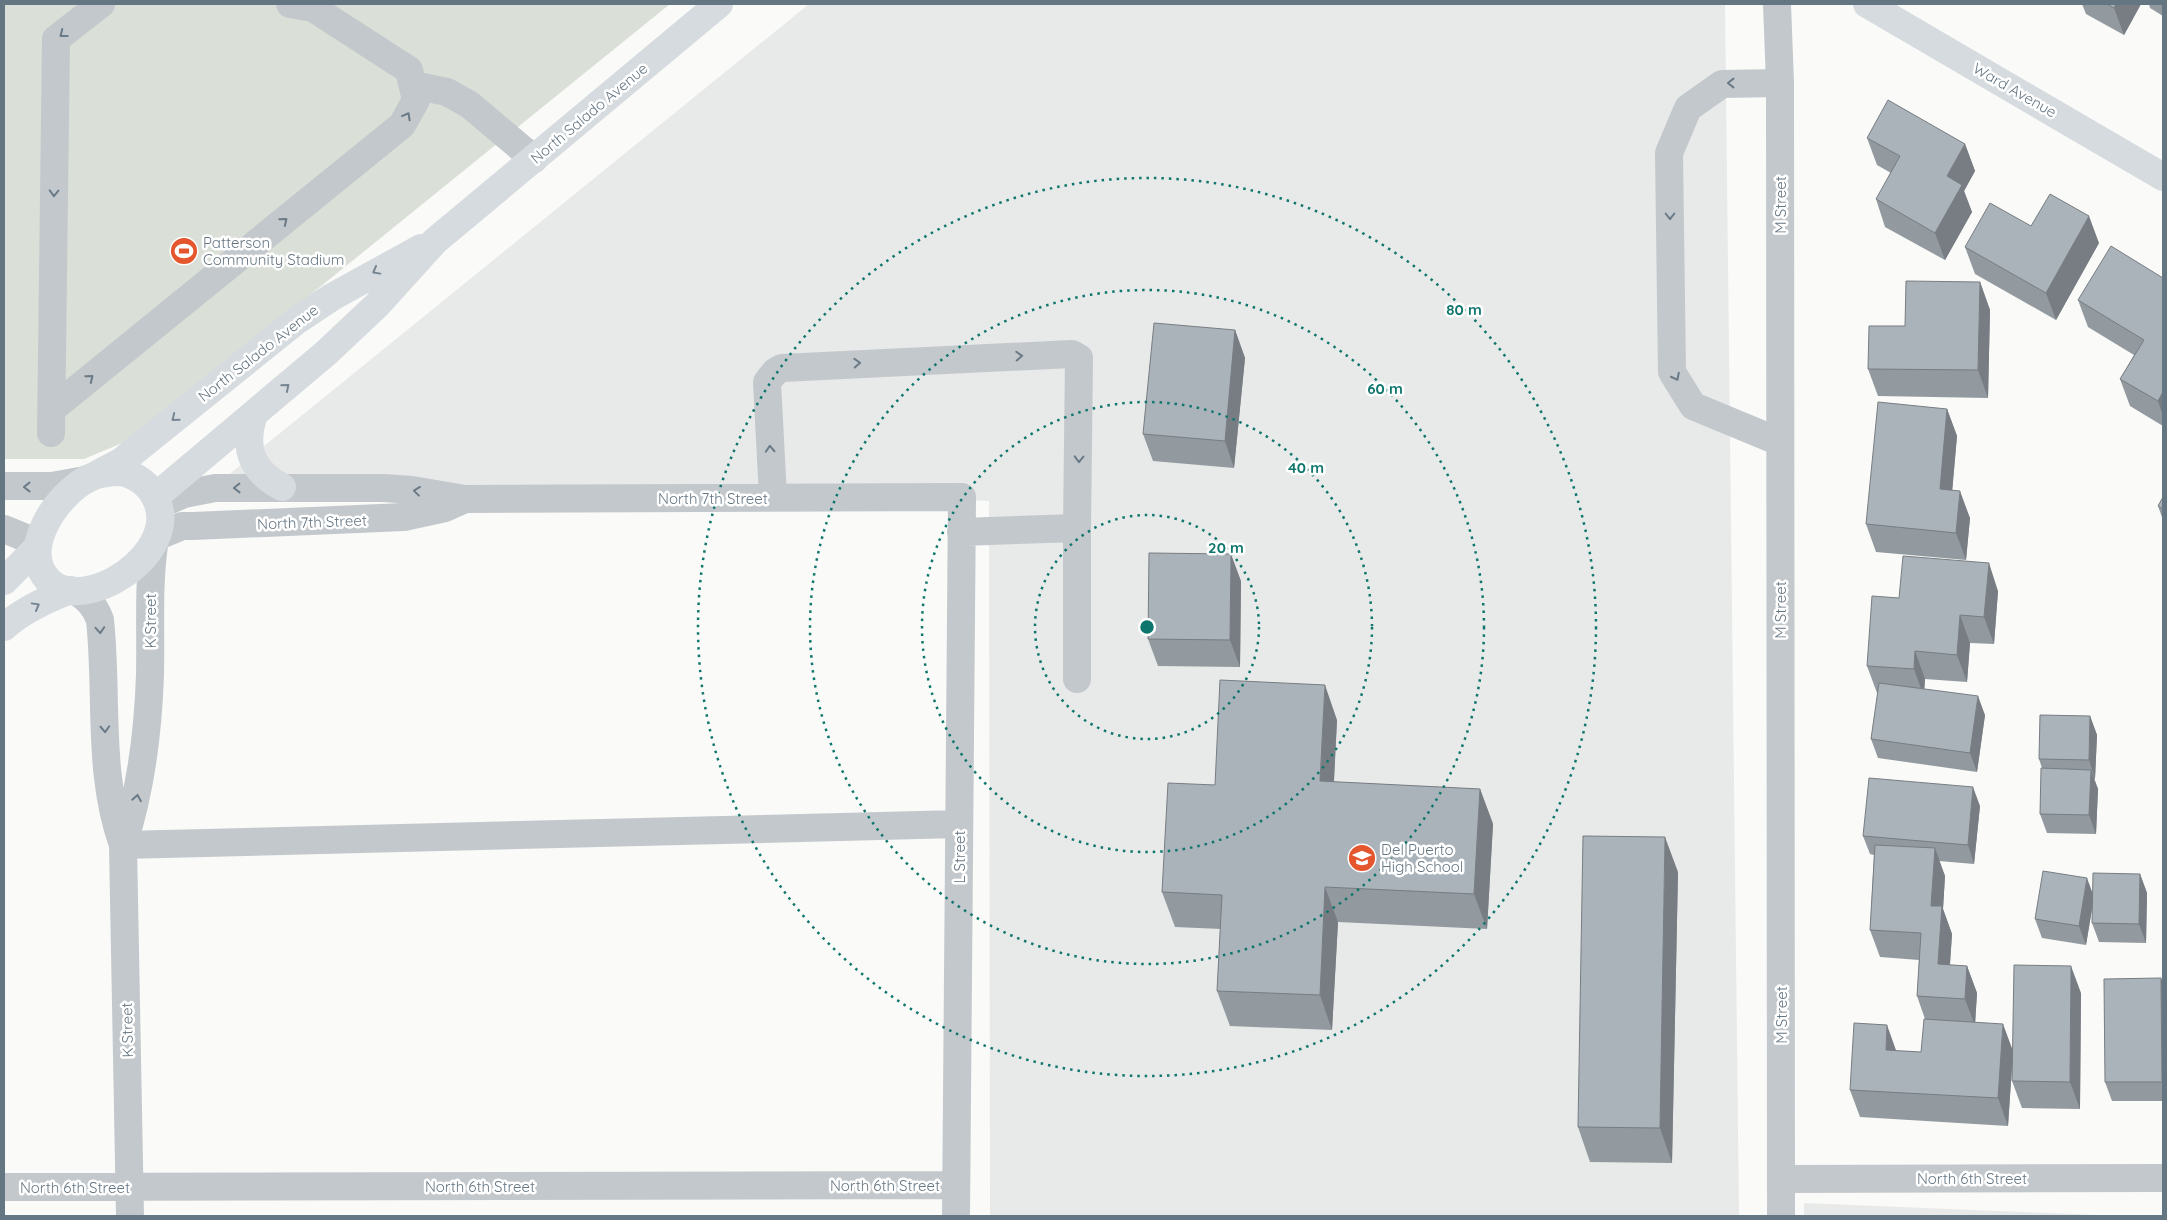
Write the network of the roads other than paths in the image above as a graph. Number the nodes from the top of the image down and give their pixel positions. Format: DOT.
graph roads {
  1 [pos="101,4"];
  2 [pos="290,4"];
  3 [pos="719,4"];
  4 [pos="1777,4"];
  5 [pos="1867,4"];
  6 [pos="1780,83"];
  7 [pos="413,85"];
  8 [pos="534,158"];
  9 [pos="2163,177"];
  10 [pos="435,240"];
  11 [pos="254,414"];
  12 [pos="1780,442"];
  13 [pos="87,479"];
  14 [pos="4,486"];
  15 [pos="282,487"];
  16 [pos="773,497"];
  17 [pos="962,497"];
  18 [pos="465,499"];
  19 [pos="157,501"];
  20 [pos="1077,528"];
  21 [pos="4,529"];
  22 [pos="961,532"];
  23 [pos="156,540"];
  24 [pos="38,545"];
  25 [pos="4,581"];
  26 [pos="74,591"];
  27 [pos="4,627"];
  28 [pos="1077,679"];
  29 [pos="959,824"];
  30 [pos="123,844"];
  31 [pos="2163,1178"];
  32 [pos="1781,1179"];
  33 [pos="956,1185"];
  34 [pos="4,1187"];
  35 [pos="131,1187"];
  36 [pos="130,1216"];
  37 [pos="956,1216"];
  38 [pos="1781,1216"];
  1 -- 7 [label="street, one-way"];
  2 -- 7 [label="street"];
  3 -- 8 [label="main road, North Salado Avenue"];
  4 -- 6 [label="street, M Street"];
  5 -- 9 [label="main road, Ward Avenue"];
  6 -- 12 [label="street, M Street"];
  6 -- 12 [label="street, one-way"];
  7 -- 8 [label="street"];
  8 -- 10 [label="main road, North Salado Avenue"];
  11 -- 10 [label="main road, North Salado Avenue, one-way"];
  10 -- 13 [label="main road, North Salado Avenue, one-way"];
  11 -- 15 [label="main road"];
  11 -- 19 [label="main road, North Salado Avenue"];
  12 -- 32 [label="street, M Street"];
  13 -- 14 [label="street, one-way"];
  13 -- 19 [label="main road"];
  13 -- 24 [label="main road"];
  18 -- 15 [label="street, North 7th Street, one-way"];
  15 -- 19 [label="street, North 7th Street, one-way"];
  16 -- 17 [label="street, North 7th Street"];
  16 -- 18 [label="street, North 7th Street"];
  16 -- 20 [label="street, one-way"];
  17 -- 22 [label="street, L Street"];
  18 -- 23 [label="street, North 7th Street"];
  19 -- 23 [label="main road"];
  20 -- 22 [label="street"];
  20 -- 28 [label="street"];
  21 -- 24 [label="street"];
  22 -- 29 [label="street, L Street"];
  23 -- 26 [label="main road"];
  30 -- 23 [label="street, K Street, one-way"];
  24 -- 25 [label="main road"];
  24 -- 26 [label="main road"];
  27 -- 26 [label="main road, one-way"];
  26 -- 30 [label="street, K Street, one-way"];
  29 -- 30 [label="street"];
  29 -- 33 [label="street, L Street"];
  30 -- 35 [label="street, K Street"];
  31 -- 32 [label="street, North 6th Street"];
  32 -- 38 [label="street, M Street"];
  33 -- 35 [label="street, North 6th Street"];
  33 -- 37 [label="street, L Street"];
  34 -- 35 [label="street, North 6th Street"];
  35 -- 36 [label="street, K Street"];
}
